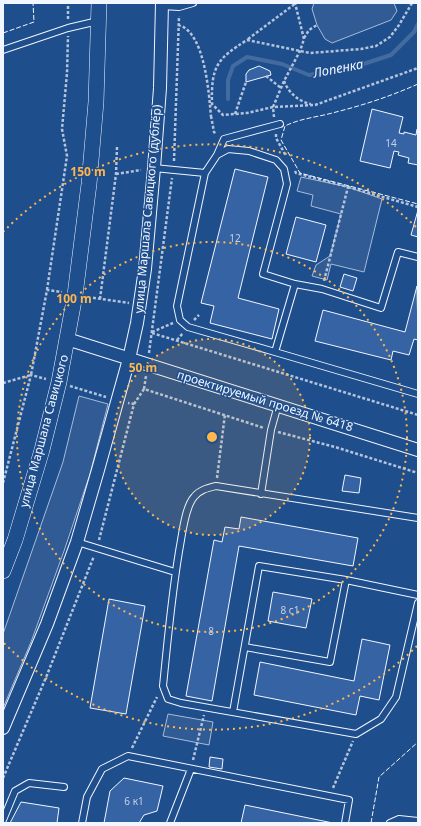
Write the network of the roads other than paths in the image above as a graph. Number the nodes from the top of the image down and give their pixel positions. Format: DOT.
graph roads {
  1 [pos="99,3"];
  2 [pos="193,3"];
  3 [pos="162,5"];
  4 [pos="100,21"];
  5 [pos="3,50"];
  6 [pos="277,123"];
  7 [pos="217,155"];
  8 [pos="154,168"];
  9 [pos="205,173"];
  10 [pos="418,257"];
  11 [pos="295,284"];
  12 [pos="67,339"];
  13 [pos="276,352"];
  14 [pos="129,359"];
  15 [pos="418,394"];
  16 [pos="278,404"];
  17 [pos="418,450"];
  18 [pos="261,494"];
  19 [pos="418,518"];
  20 [pos="77,542"];
  21 [pos="3,571"];
  22 [pos="175,572"];
  23 [pos="346,580"];
  24 [pos="418,595"];
  25 [pos="418,603"];
  26 [pos="245,647"];
  27 [pos="233,712"];
  28 [pos="3,728"];
  29 [pos="191,768"];
  30 [pos="64,787"];
  31 [pos="3,820"];
  32 [pos="418,821"];
  33 [pos="82,823"];
  34 [pos="170,823"];
  35 [pos="345,823"];
  36 [pos="390,823"];
  1 -- 4 [label="street, улица Маршала Савицкого"];
  2 -- 3 [label="lane"];
  3 -- 8 [label="street, улица Маршала Савицкого (дублёр)"];
  4 -- 5 [label="lane"];
  4 -- 12 [label="street, улица Маршала Савицкого"];
  6 -- 7 [label="lane"];
  7 -- 9 [label="lane"];
  7 -- 11 [label="lane"];
  8 -- 9 [label="lane"];
  8 -- 14 [label="street, улица Маршала Савицкого (дублёр)"];
  9 -- 13 [label="lane"];
  10 -- 11 [label="lane"];
  11 -- 13 [label="lane"];
  12 -- 14 [label="street, проектируемый проезд № 6418"];
  12 -- 21 [label="street, улица Маршала Савицкого"];
  13 -- 15 [label="lane"];
  14 -- 16 [label="street, проектируемый проезд № 6418"];
  14 -- 20 [label="street, улица Маршала Савицкого (дублёр)"];
  16 -- 17 [label="street, проектируемый проезд № 6418"];
  16 -- 18 [label="lane"];
  18 -- 19 [label="lane"];
  18 -- 22 [label="lane"];
  20 -- 22 [label="lane"];
  20 -- 28 [label="street, улица Маршала Савицкого (дублёр)"];
  22 -- 27 [label="lane"];
  23 -- 24 [label="lane"];
  23 -- 26 [label="lane"];
  23 -- 26 [label="lane"];
  25 -- 27 [label="lane"];
  26 -- 27 [label="lane"];
  29 -- 33 [label="lane"];
  29 -- 34 [label="lane"];
  29 -- 35 [label="lane"];
  30 -- 31 [label="lane"];
  32 -- 36 [label="lane"];
}
